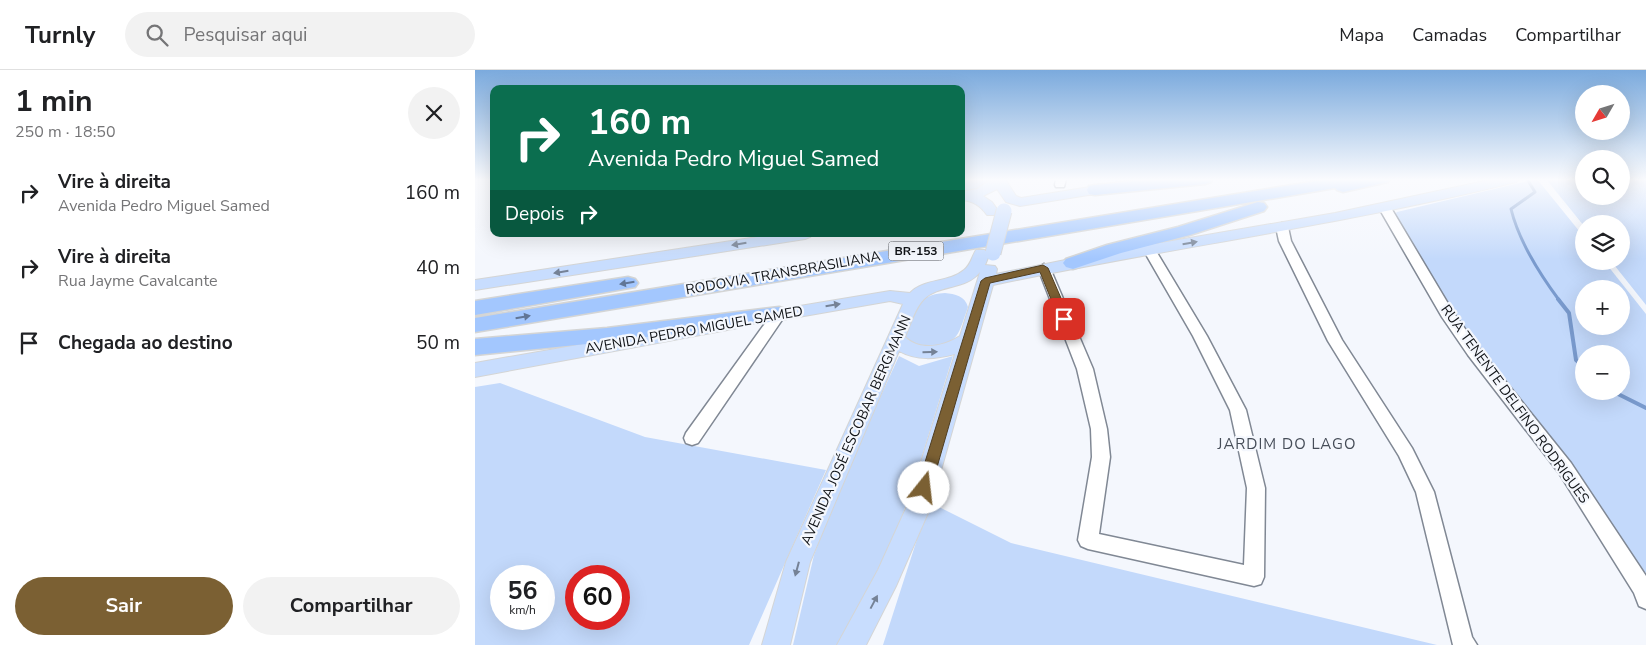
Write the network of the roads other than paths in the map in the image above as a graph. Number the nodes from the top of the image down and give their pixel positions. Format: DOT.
graph roads {
  1 [pos="994,206"];
  2 [pos="1006,206"];
  3 [pos="1110,206"];
  4 [pos="1195,206"];
  5 [pos="1262,206"];
  6 [pos="1394,206"];
  7 [pos="1002,207"];
  8 [pos="1385,208"];
  9 [pos="1282,227"];
  10 [pos="965,229"];
  11 [pos="786,237"];
  12 [pos="916,237"];
  13 [pos="1150,251"];
  14 [pos="988,253"];
  15 [pos="1073,263"];
  16 [pos="1043,268"];
  17 [pos="945,285"];
  18 [pos="475,286"];
  19 [pos="983,290"];
  20 [pos="912,303"];
  21 [pos="475,308"];
  22 [pos="779,314"];
  23 [pos="475,325"];
  24 [pos="895,338"];
  25 [pos="967,340"];
  26 [pos="475,347"];
  27 [pos="475,370"];
  28 [pos="692,438"];
  29 [pos="1645,592"];
  30 [pos="776,645"];
  31 [pos="851,645"];
  32 [pos="1465,645"];
  1 -- 7 [label="main road"];
  2 -- 7 [label="main road"];
  3 -- 10 [label="highway"];
  23 -- 4 [label="highway, RODOVIA TRANSBRASILIANA / BR-153, one-way"];
  5 -- 15 [label="highway"];
  6 -- 8 [label="main road"];
  7 -- 14 [label="main road"];
  8 -- 9 [label="main road"];
  8 -- 29 [label="street, RUA TENENTE DELFINO RODRIGUES"];
  13 -- 9 [label="main road, one-way"];
  9 -- 32 [label="street"];
  11 -- 18 [label="main road, one-way"];
  12 -- 21 [label="highway, RODOVIA TRANSBRASILIANA / BR-153, one-way"];
  13 -- 15 [label="main road"];
  13 -- 16 [label="street"];
  14 -- 17 [label="main road, AVENIDA JOSÉ ESCOBAR BERGMANN"];
  14 -- 19 [label="main road"];
  15 -- 16 [label="main road"];
  16 -- 19 [label="main road"];
  17 -- 19 [label="main road"];
  17 -- 20 [label="main road, AVENIDA JOSÉ ESCOBAR BERGMANN"];
  19 -- 25 [label="main road"];
  22 -- 20 [label="main road, AVENIDA PEDRO MIGUEL SAMED, one-way"];
  20 -- 24 [label="main road, AVENIDA JOSÉ ESCOBAR BERGMANN"];
  22 -- 26 [label="highway"];
  22 -- 27 [label="main road, AVENIDA PEDRO MIGUEL SAMED"];
  22 -- 28 [label="street"];
  24 -- 25 [label="main road, one-way"];
  24 -- 30 [label="main road, AVENIDA JOSÉ ESCOBAR BERGMANN, one-way"];
  31 -- 25 [label="main road, one-way"];
}
